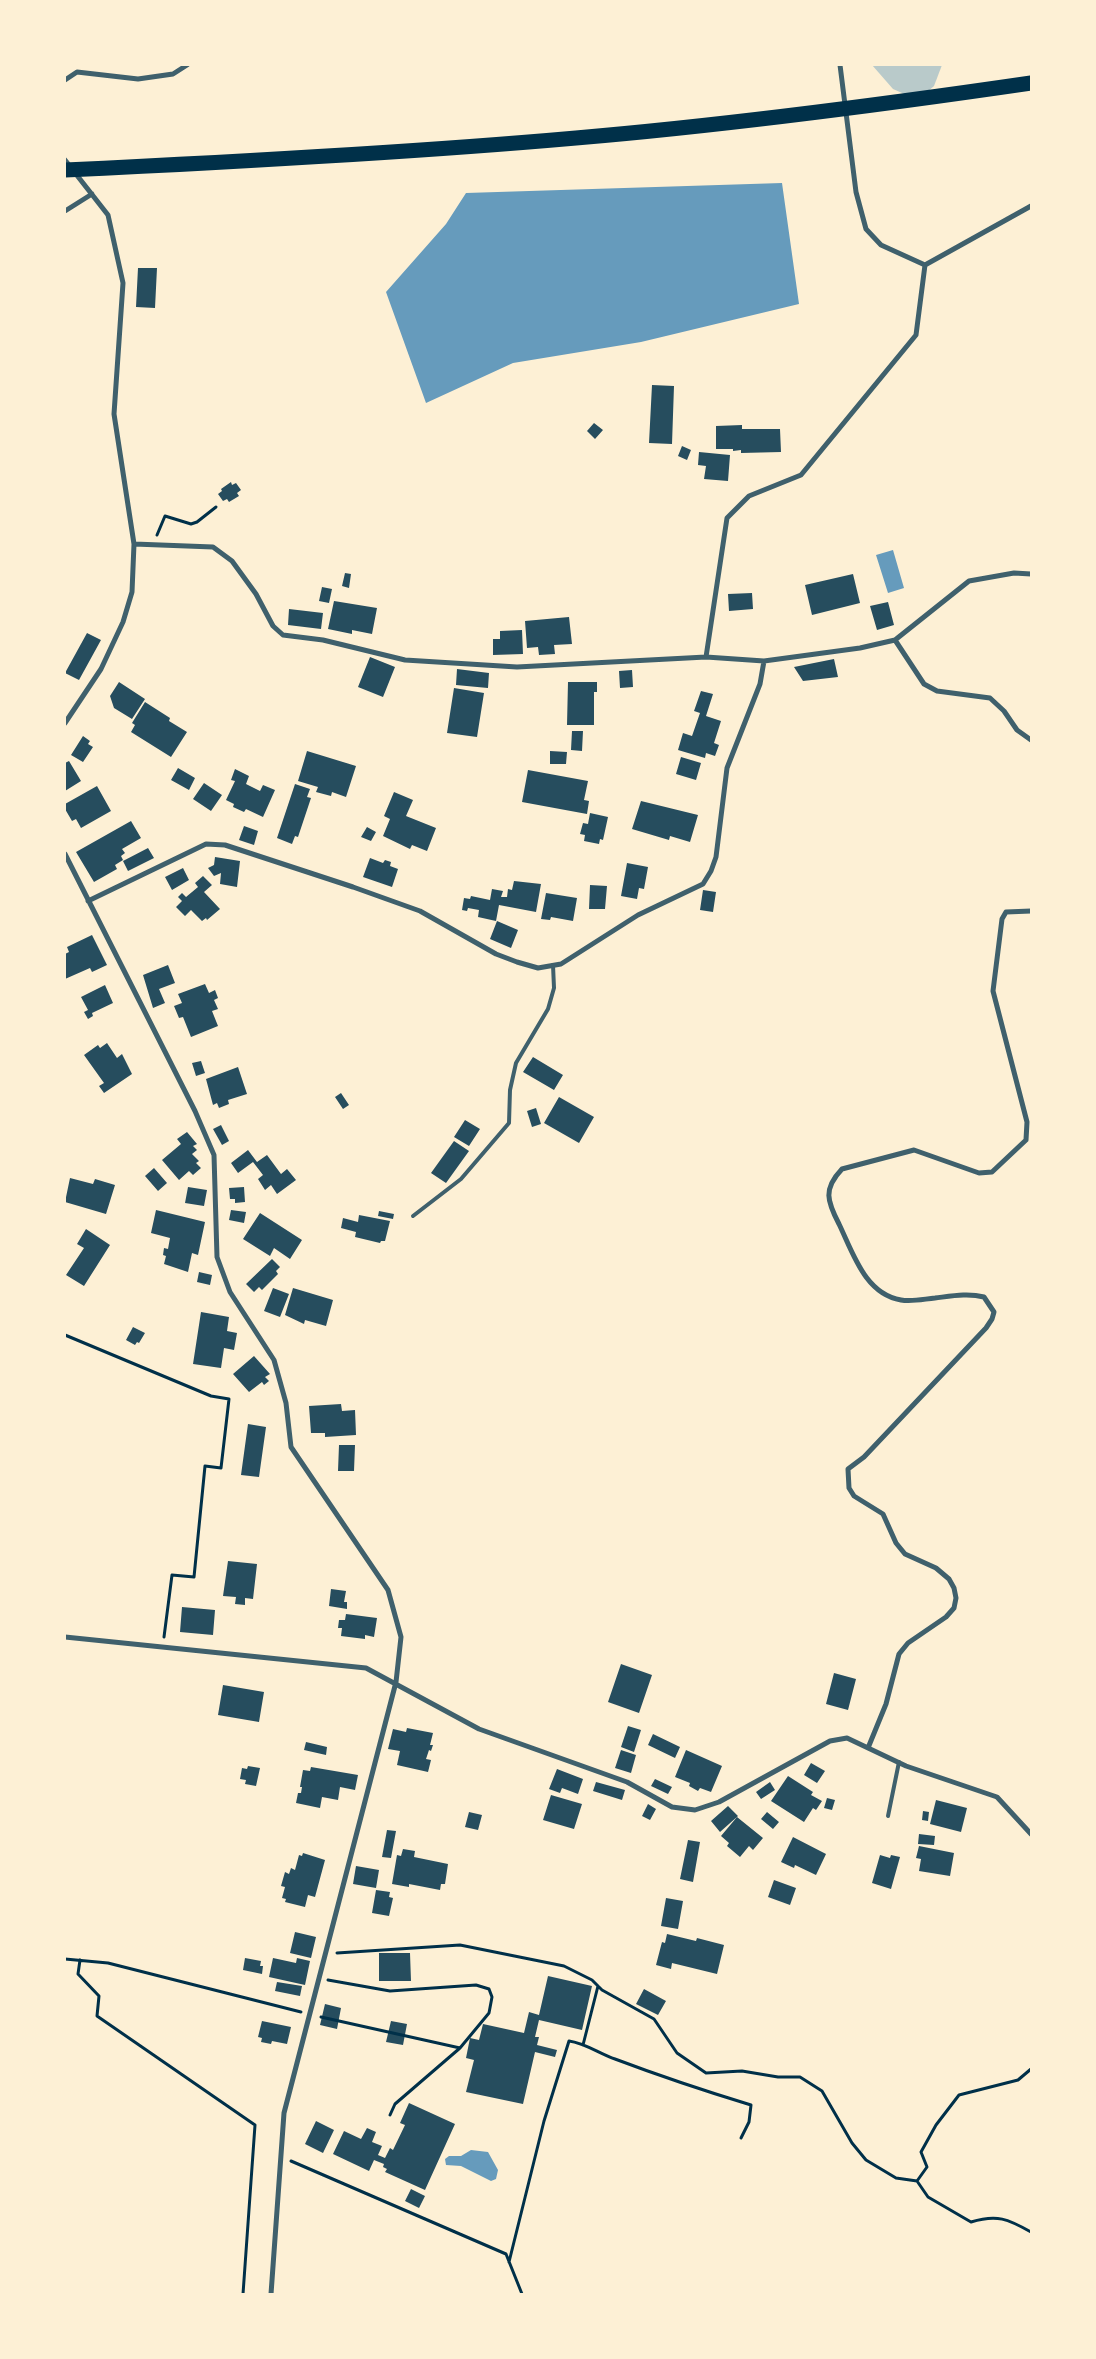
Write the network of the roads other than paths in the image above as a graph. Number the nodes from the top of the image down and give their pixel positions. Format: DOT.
graph roads {
  1 [pos="187,65"];
  2 [pos="840,65"];
  3 [pos="65,80"];
  4 [pos="1031,83"];
  5 [pos="65,160"];
  6 [pos="65,170"];
  7 [pos="92,194"];
  8 [pos="1031,206"];
  9 [pos="65,211"];
  10 [pos="925,265"];
  11 [pos="134,544"];
  12 [pos="1031,574"];
  13 [pos="896,640"];
  14 [pos="706,657"];
  15 [pos="764,661"];
  16 [pos="65,724"];
  17 [pos="1031,740"];
  18 [pos="65,854"];
  19 [pos="88,901"];
  20 [pos="1031,911"];
  21 [pos="553,966"];
  22 [pos="413,1216"];
  23 [pos="65,1638"];
  24 [pos="396,1682"];
  25 [pos="868,1748"];
  26 [pos="899,1762"];
  27 [pos="888,1816"];
  28 [pos="1031,1834"];
  29 [pos="271,2294"];
  1 -- 3 [label="street"];
  2 -- 10 [label="street"];
  4 -- 6 [label="highway"];
  5 -- 7 [label="street"];
  7 -- 9 [label="street"];
  7 -- 11 [label="street"];
  8 -- 10 [label="street"];
  10 -- 14 [label="street"];
  11 -- 14 [label="street"];
  11 -- 16 [label="street"];
  12 -- 13 [label="street"];
  13 -- 15 [label="street"];
  13 -- 17 [label="street"];
  14 -- 15 [label="street"];
  15 -- 21 [label="street"];
  18 -- 19 [label="street"];
  19 -- 21 [label="street"];
  19 -- 24 [label="street"];
  20 -- 25 [label="street"];
  21 -- 22 [label="lane"];
  23 -- 24 [label="street"];
  24 -- 25 [label="street"];
  24 -- 29 [label="street"];
  25 -- 26 [label="street"];
  26 -- 27 [label="lane"];
  26 -- 28 [label="street"];
}
